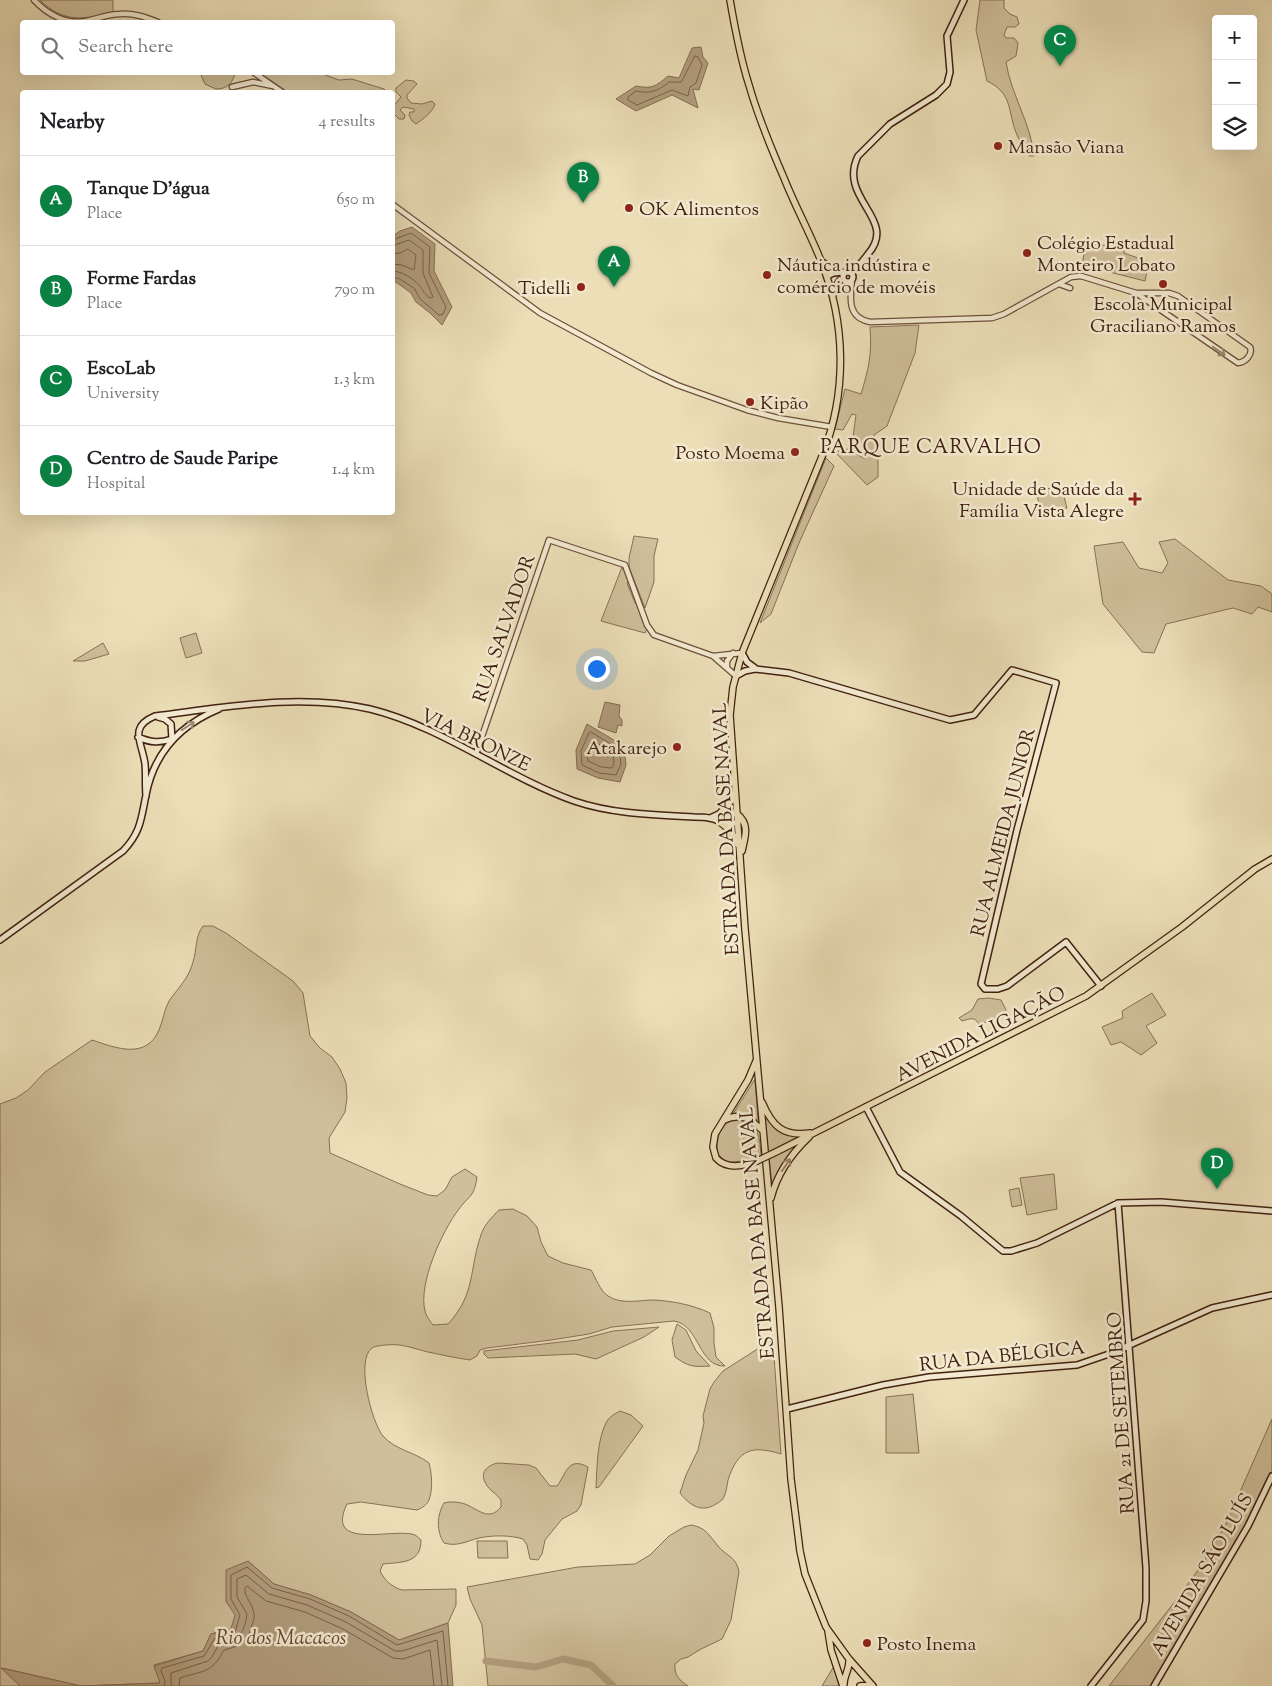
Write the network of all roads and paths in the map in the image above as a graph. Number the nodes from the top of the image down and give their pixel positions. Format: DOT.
graph roads {
  1 [pos="34,0"];
  2 [pos="730,0"];
  3 [pos="964,0"];
  4 [pos="66,20"];
  5 [pos="92,20"];
  6 [pos="152,20"];
  7 [pos="258,75"];
  8 [pos="232,86"];
  9 [pos="274,86"];
  10 [pos="279,90"];
  11 [pos="395,206"];
  12 [pos="821,261"];
  13 [pos="856,267"];
  14 [pos="839,272"];
  15 [pos="846,272"];
  16 [pos="827,279"];
  17 [pos="853,279"];
  18 [pos="844,281"];
  19 [pos="1059,284"];
  20 [pos="1070,288"];
  21 [pos="851,289"];
  22 [pos="1136,293"];
  23 [pos="833,295"];
  24 [pos="834,390"];
  25 [pos="836,406"];
  26 [pos="832,426"];
  27 [pos="733,653"];
  28 [pos="742,653"];
  29 [pos="713,656"];
  30 [pos="755,669"];
  31 [pos="730,671"];
  32 [pos="736,676"];
  33 [pos="227,707"];
  34 [pos="155,716"];
  35 [pos="138,737"];
  36 [pos="172,739"];
  37 [pos="476,754"];
  38 [pos="735,791"];
  39 [pos="146,796"];
  40 [pos="721,812"];
  41 [pos="738,814"];
  42 [pos="710,818"];
  43 [pos="738,822"];
  44 [pos="721,823"];
  45 [pos="1272,859"];
  46 [pos="741,860"];
  47 [pos="0,940"];
  48 [pos="1101,986"];
  49 [pos="757,1059"];
  50 [pos="760,1095"];
  51 [pos="866,1107"];
  52 [pos="724,1120"];
  53 [pos="763,1131"];
  54 [pos="814,1132"];
  55 [pos="771,1184"];
  56 [pos="1118,1203"];
  57 [pos="1272,1211"];
  58 [pos="1272,1295"];
  59 [pos="1130,1345"];
  60 [pos="787,1409"];
  61 [pos="1272,1476"];
  62 [pos="827,1629"];
  63 [pos="849,1659"];
  64 [pos="872,1685"];
  65 [pos="843,1686"];
  66 [pos="860,1686"];
  67 [pos="1091,1686"];
  68 [pos="1154,1686"];
  1 -- 4 [label="street"];
  2 -- 12 [label="main road, ESTRADA DA BASE NAVAL"];
  3 -- 13 [label="main road"];
  5 -- 6 [label="street"];
  7 -- 9 [label="street"];
  8 -- 9 [label="street"];
  9 -- 10 [label="street"];
  11 -- 26 [label="street"];
  12 -- 14 [label="main road"];
  12 -- 16 [label="main road, ESTRADA DA BASE NAVAL"];
  13 -- 15 [label="main road"];
  13 -- 17 [label="main road"];
  14 -- 15 [label="main road"];
  14 -- 16 [label="main road"];
  15 -- 17 [label="main road"];
  15 -- 18 [label="main road"];
  16 -- 18 [label="main road"];
  16 -- 23 [label="main road, ESTRADA DA BASE NAVAL"];
  17 -- 18 [label="main road"];
  17 -- 21 [label="street"];
  18 -- 21 [label="street"];
  18 -- 23 [label="main road"];
  19 -- 20 [label="street"];
  19 -- 21 [label="street"];
  19 -- 22 [label="street"];
  22 -- 22 [label="street, one-way"];
  23 -- 25 [label="main road, ESTRADA DA BASE NAVAL"];
  24 -- 25 [label="main road"];
  25 -- 26 [label="main road, ESTRADA DA BASE NAVAL"];
  26 -- 28 [label="main road, ESTRADA DA BASE NAVAL"];
  27 -- 28 [label="street"];
  27 -- 29 [label="street"];
  27 -- 31 [label="street"];
  28 -- 30 [label="main road"];
  28 -- 32 [label="main road, ESTRADA DA BASE NAVAL"];
  29 -- 31 [label="street"];
  29 -- 37 [label="street, RUA SALVADOR"];
  30 -- 32 [label="main road"];
  30 -- 48 [label="main road, RUA ALMEIDA JUNIOR"];
  31 -- 32 [label="street"];
  32 -- 38 [label="main road, ESTRADA DA BASE NAVAL"];
  33 -- 34 [label="main road, VIA BRONZE"];
  36 -- 33 [label="main road, one-way"];
  33 -- 37 [label="main road, VIA BRONZE"];
  34 -- 35 [label="main road"];
  34 -- 36 [label="main road"];
  35 -- 36 [label="main road"];
  35 -- 39 [label="main road"];
  36 -- 39 [label="main road"];
  37 -- 42 [label="main road, VIA BRONZE"];
  38 -- 40 [label="main road"];
  38 -- 41 [label="main road, ESTRADA DA BASE NAVAL"];
  39 -- 47 [label="main road"];
  40 -- 41 [label="main road"];
  40 -- 42 [label="main road"];
  41 -- 43 [label="main road, ESTRADA DA BASE NAVAL"];
  41 -- 46 [label="main road"];
  42 -- 44 [label="main road, VIA BRONZE"];
  43 -- 44 [label="main road, VIA BRONZE"];
  43 -- 46 [label="main road, ESTRADA DA BASE NAVAL"];
  44 -- 46 [label="main road"];
  45 -- 48 [label="main road, AVENIDA LIGAÇÃO"];
  46 -- 49 [label="main road, ESTRADA DA BASE NAVAL"];
  48 -- 51 [label="main road, AVENIDA LIGAÇÃO"];
  49 -- 50 [label="main road, ESTRADA DA BASE NAVAL"];
  49 -- 52 [label="main road, AVENIDA LIGAÇÃO"];
  50 -- 53 [label="main road, ESTRADA DA BASE NAVAL"];
  50 -- 54 [label="main road"];
  51 -- 54 [label="main road, AVENIDA LIGAÇÃO"];
  51 -- 56 [label="main road"];
  52 -- 53 [label="main road"];
  52 -- 54 [label="main road, AVENIDA LIGAÇÃO, bridge"];
  53 -- 55 [label="main road, ESTRADA DA BASE NAVAL"];
  55 -- 54 [label="main road, one-way"];
  55 -- 60 [label="main road, ESTRADA DA BASE NAVAL"];
  56 -- 57 [label="main road"];
  56 -- 59 [label="main road, RUA 21 DE SETEMBRO"];
  58 -- 59 [label="main road, RUA DA BÉLGICA"];
  59 -- 60 [label="main road, RUA DA BÉLGICA"];
  59 -- 67 [label="main road, RUA 21 DE SETEMBRO"];
  60 -- 62 [label="main road, ESTRADA DA BASE NAVAL"];
  61 -- 68 [label="main road, AVENIDA SÃO LUÍS"];
  62 -- 63 [label="main road"];
  62 -- 65 [label="main road"];
  63 -- 64 [label="main road"];
  63 -- 65 [label="main road"];
  64 -- 66 [label="main road"];
}
